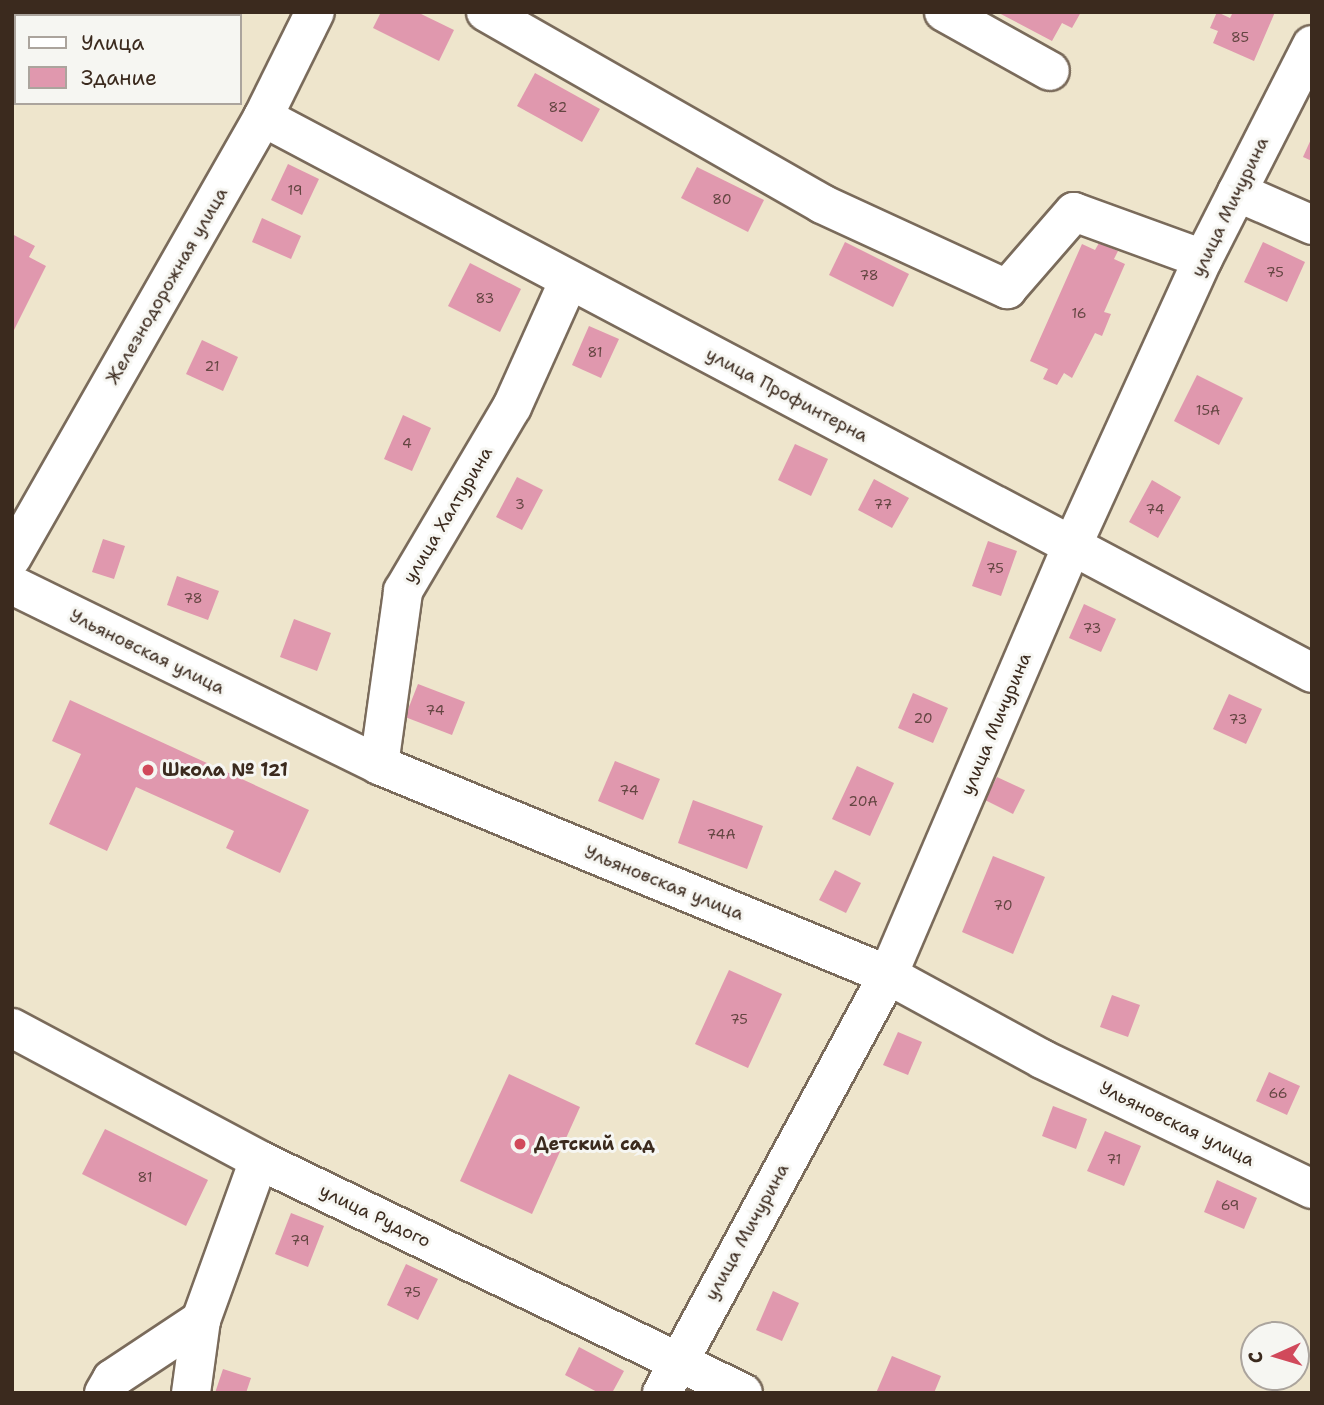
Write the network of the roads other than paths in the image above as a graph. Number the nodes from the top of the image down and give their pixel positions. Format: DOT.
graph roads {
  1 [pos="315,12"];
  2 [pos="486,12"];
  3 [pos="944,12"];
  4 [pos="1312,45"];
  5 [pos="1050,71"];
  6 [pos="263,117"];
  7 [pos="1237,192"];
  8 [pos="1312,225"];
  9 [pos="1203,259"];
  10 [pos="569,280"];
  11 [pos="1072,546"];
  12 [pos="12,557"];
  13 [pos="12,585"];
  14 [pos="1312,673"];
  15 [pos="379,765"];
  16 [pos="888,975"];
  17 [pos="12,1028"];
  18 [pos="259,1160"];
  19 [pos="1312,1189"];
  20 [pos="201,1320"];
  21 [pos="669,1378"];
  22 [pos="104,1393"];
  23 [pos="191,1393"];
  24 [pos="743,1393"];
  1 -- 6 [label="street, Железнодорожная улица"];
  2 -- 9 [label="street"];
  3 -- 5 [label="street"];
  4 -- 7 [label="street, улица Мичурина"];
  6 -- 10 [label="street, улица Профинтерна"];
  6 -- 12 [label="street, Железнодорожная улица"];
  7 -- 8 [label="street"];
  7 -- 9 [label="street, улица Мичурина"];
  9 -- 11 [label="street, улица Мичурина"];
  10 -- 11 [label="street, улица Профинтерна"];
  10 -- 15 [label="street, улица Халтурина"];
  11 -- 14 [label="street, улица Профинтерна"];
  11 -- 16 [label="street, улица Мичурина"];
  13 -- 15 [label="street, Ульяновская улица"];
  15 -- 16 [label="street, Ульяновская улица"];
  16 -- 19 [label="street, Ульяновская улица"];
  16 -- 21 [label="street, улица Мичурина"];
  17 -- 18 [label="street, улица Рудого"];
  18 -- 20 [label="street"];
  18 -- 21 [label="street, улица Рудого"];
  20 -- 22 [label="street"];
  20 -- 23 [label="street"];
  21 -- 24 [label="street, улица Рудого"];
}
